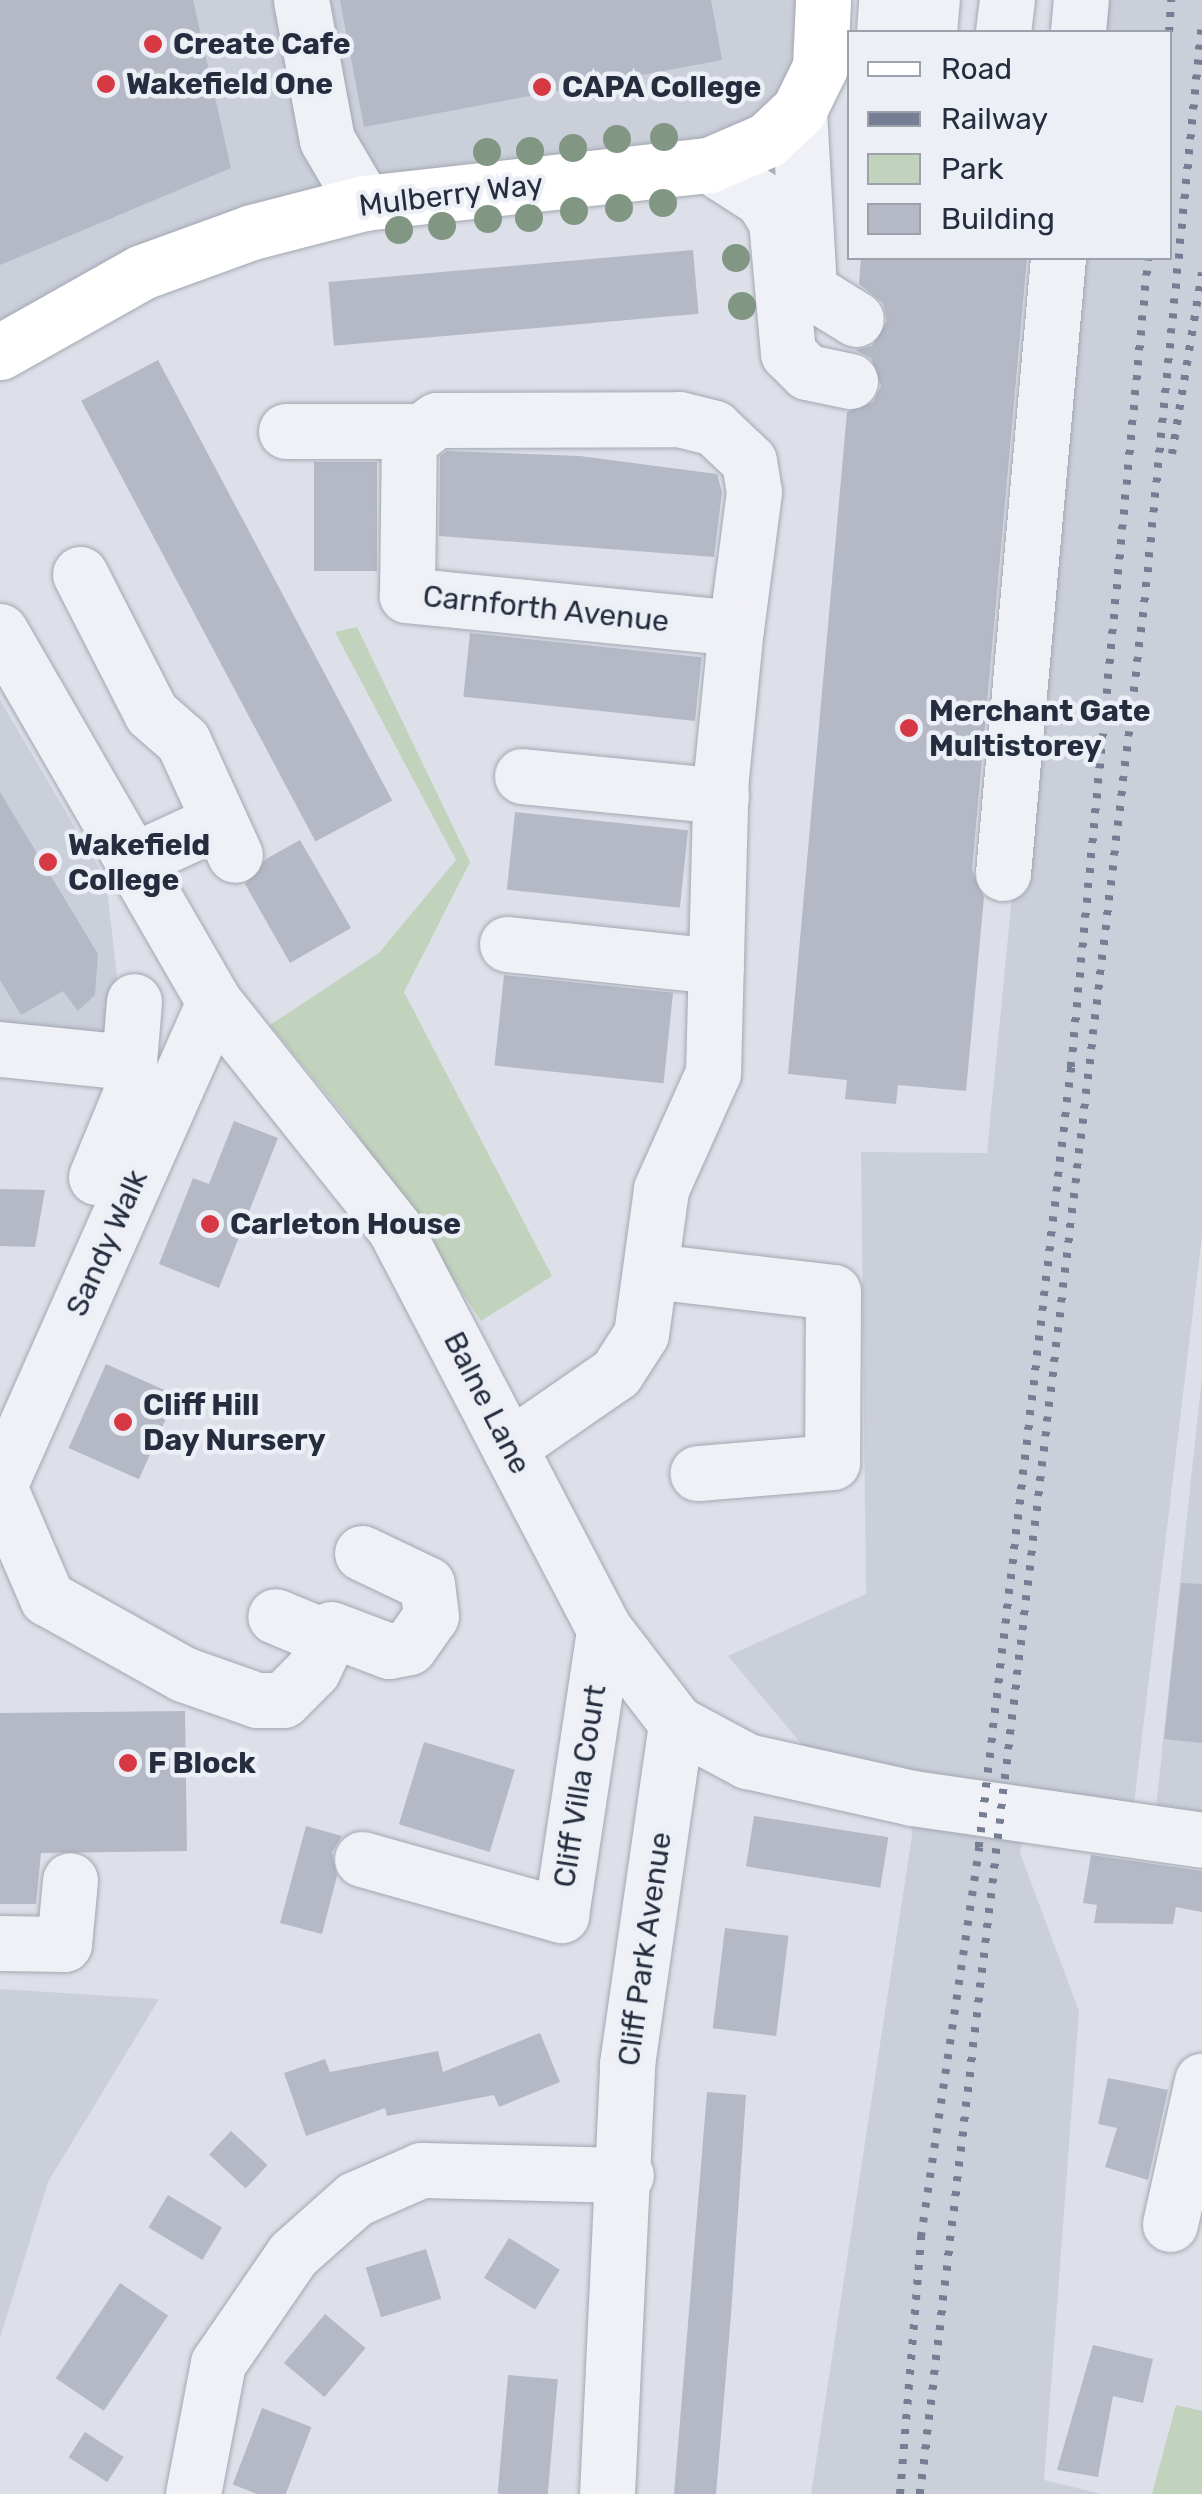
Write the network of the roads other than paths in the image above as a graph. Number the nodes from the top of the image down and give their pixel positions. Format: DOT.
graph roads {
  1 [pos="300,0"];
  2 [pos="822,0"];
  3 [pos="886,0"];
  4 [pos="932,0"];
  5 [pos="1007,0"];
  6 [pos="1081,0"];
  7 [pos="884,30"];
  8 [pos="929,30"];
  9 [pos="1003,30"];
  10 [pos="1078,30"];
  11 [pos="823,78"];
  12 [pos="709,165"];
  13 [pos="364,204"];
  14 [pos="1058,260"];
  15 [pos="0,352"];
  16 [pos="286,431"];
  17 [pos="422,431"];
  18 [pos="80,574"];
  19 [pos="736,628"];
  20 [pos="0,631"];
  21 [pos="522,776"];
  22 [pos="721,796"];
  23 [pos="132,861"];
  24 [pos="1003,873"];
  25 [pos="507,944"];
  26 [pos="716,966"];
  27 [pos="134,1001"];
  28 [pos="214,1002"];
  29 [pos="0,1050"];
  30 [pos="129,1062"];
  31 [pos="61,1262"];
  32 [pos="652,1271"];
  33 [pos="509,1447"];
  34 [pos="698,1473"];
  35 [pos="0,1486"];
  36 [pos="362,1554"];
  37 [pos="275,1616"];
  38 [pos="331,1629"];
  39 [pos="604,1629"];
  40 [pos="676,1724"];
  41 [pos="1202,1840"];
  42 [pos="362,1858"];
  43 [pos="70,1880"];
  44 [pos="0,1943"];
  45 [pos="1202,2080"];
  46 [pos="626,2175"];
  47 [pos="1170,2224"];
  48 [pos="193,2494"];
  49 [pos="608,2494"];
  1 -- 13 [label="street"];
  2 -- 11 [label="main road"];
  3 -- 7 [label="street"];
  4 -- 8 [label="street"];
  5 -- 9 [label="street"];
  6 -- 10 [label="street"];
  11 -- 12 [label="main road, Mulberry Way"];
  11 -- 12 [label="street"];
  12 -- 13 [label="main road, Mulberry Way"];
  13 -- 15 [label="main road, Mulberry Way"];
  14 -- 24 [label="street"];
  16 -- 17 [label="street"];
  17 -- 19 [label="street, Carnforth Avenue"];
  17 -- 19 [label="street"];
  18 -- 23 [label="street"];
  19 -- 22 [label="street"];
  20 -- 23 [label="street, Balne Lane"];
  21 -- 22 [label="street"];
  22 -- 26 [label="street"];
  23 -- 28 [label="street, Balne Lane"];
  25 -- 26 [label="street"];
  26 -- 32 [label="street"];
  27 -- 30 [label="street"];
  28 -- 33 [label="street, Balne Lane"];
  28 -- 35 [label="street, Sandy Walk"];
  29 -- 30 [label="street"];
  30 -- 31 [label="street"];
  32 -- 33 [label="street"];
  32 -- 34 [label="street"];
  33 -- 39 [label="street, Balne Lane"];
  35 -- 37 [label="street"];
  36 -- 38 [label="street"];
  39 -- 40 [label="street, Balne Lane"];
  39 -- 42 [label="street, Cliff Villa Court"];
  40 -- 41 [label="street, Balne Lane"];
  40 -- 46 [label="street, Cliff Park Avenue"];
  43 -- 44 [label="street"];
  45 -- 47 [label="street"];
  46 -- 48 [label="street"];
  46 -- 49 [label="street, Cliff Park Avenue"];
}
